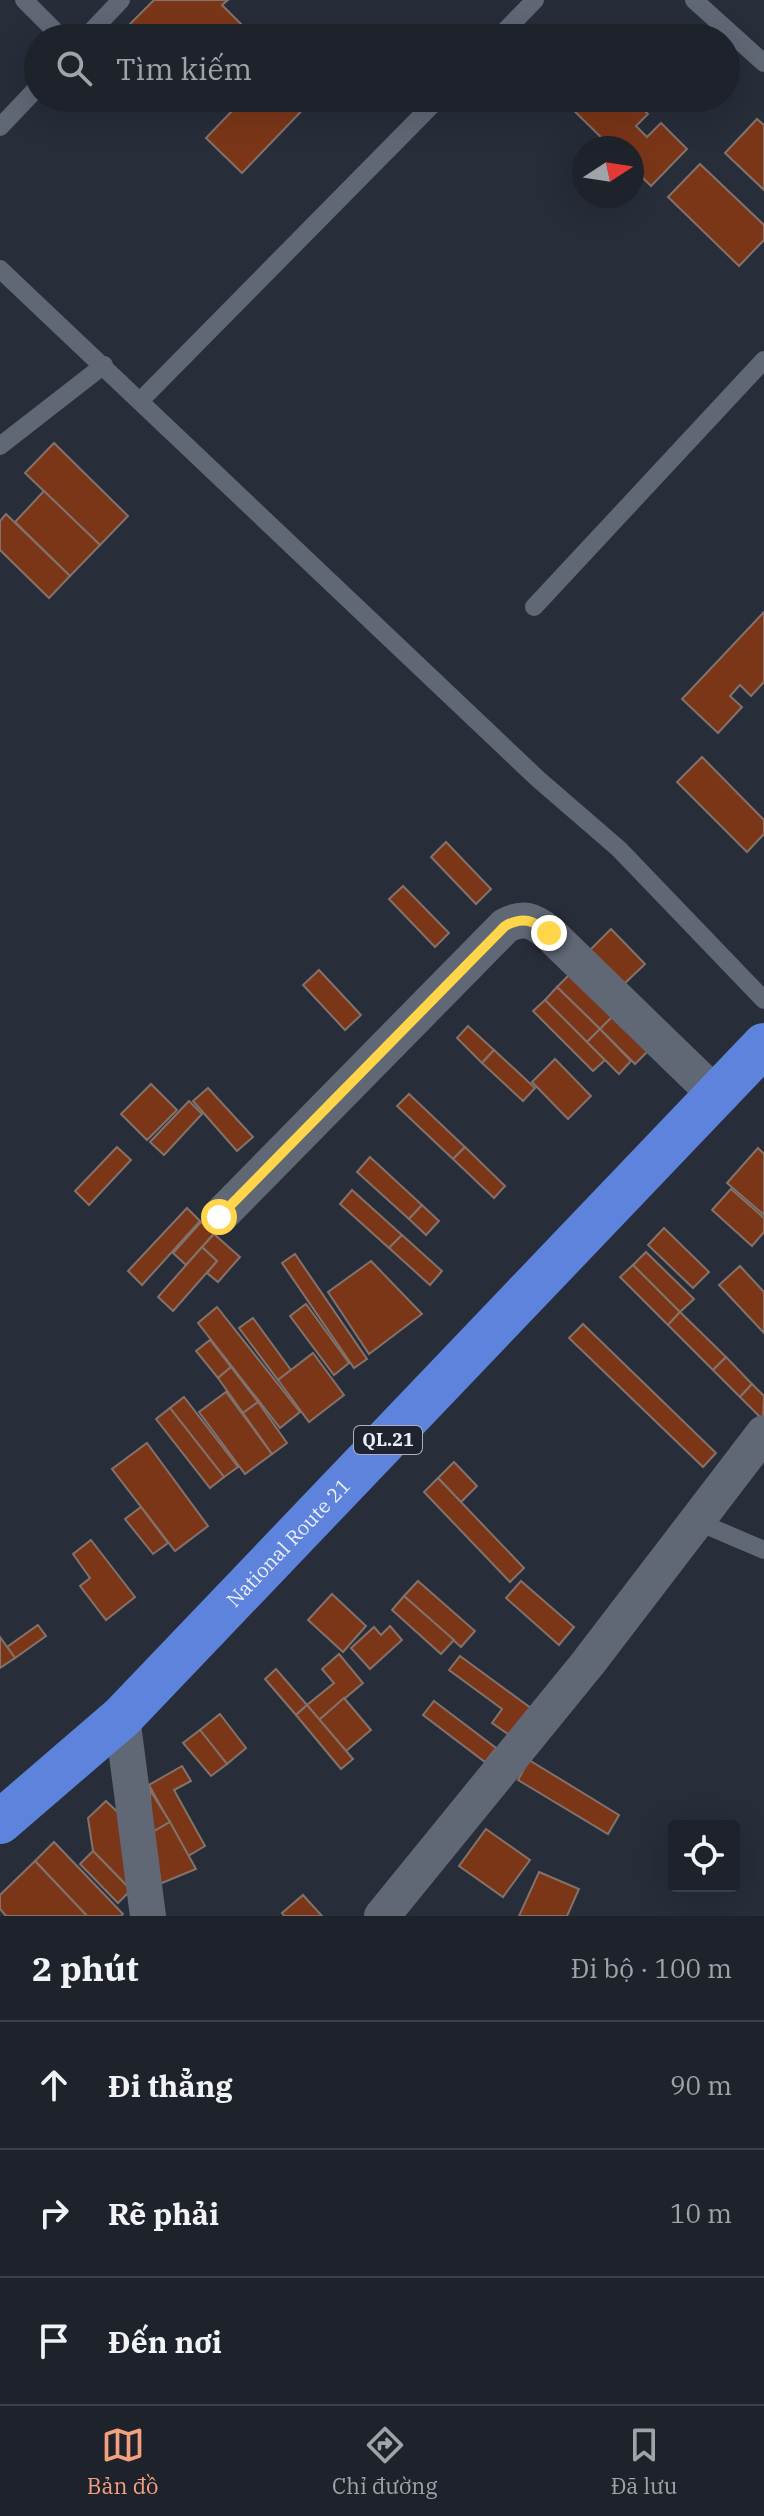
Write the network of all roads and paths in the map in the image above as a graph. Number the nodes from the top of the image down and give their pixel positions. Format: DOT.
graph roads {
  1 [pos="24,0"];
  2 [pos="121,0"];
  3 [pos="535,0"];
  4 [pos="694,0"];
  5 [pos="48,24"];
  6 [pos="98,24"];
  7 [pos="512,24"];
  8 [pos="721,24"];
  9 [pos="740,41"];
  10 [pos="764,63"];
  11 [pos="24,102"];
  12 [pos="425,112"];
  13 [pos="0,127"];
  14 [pos="0,269"];
  15 [pos="764,360"];
  16 [pos="104,365"];
  17 [pos="140,401"];
  18 [pos="0,446"];
  19 [pos="534,607"];
  20 [pos="764,1000"];
  21 [pos="764,1045"];
  22 [pos="717,1096"];
  23 [pos="219,1217"];
  24 [pos="764,1433"];
  25 [pos="696,1521"];
  26 [pos="764,1550"];
  27 [pos="122,1717"];
  28 [pos="0,1822"];
  29 [pos="148,1916"];
  30 [pos="382,1916"];
  1 -- 5 [label="lane"];
  2 -- 6 [label="lane"];
  3 -- 7 [label="lane"];
  4 -- 8 [label="lane"];
  9 -- 10 [label="lane"];
  11 -- 13 [label="lane"];
  12 -- 17 [label="lane"];
  14 -- 16 [label="lane"];
  15 -- 19 [label="lane"];
  16 -- 17 [label="lane"];
  16 -- 18 [label="lane"];
  17 -- 20 [label="lane"];
  21 -- 22 [label="highway, National Route 21 / QL.21"];
  22 -- 23 [label="street"];
  22 -- 27 [label="highway, National Route 21 / QL.21"];
  24 -- 25 [label="street"];
  25 -- 26 [label="lane"];
  25 -- 30 [label="street"];
  27 -- 28 [label="highway, National Route 21 / QL.21"];
  27 -- 29 [label="street"];
}
